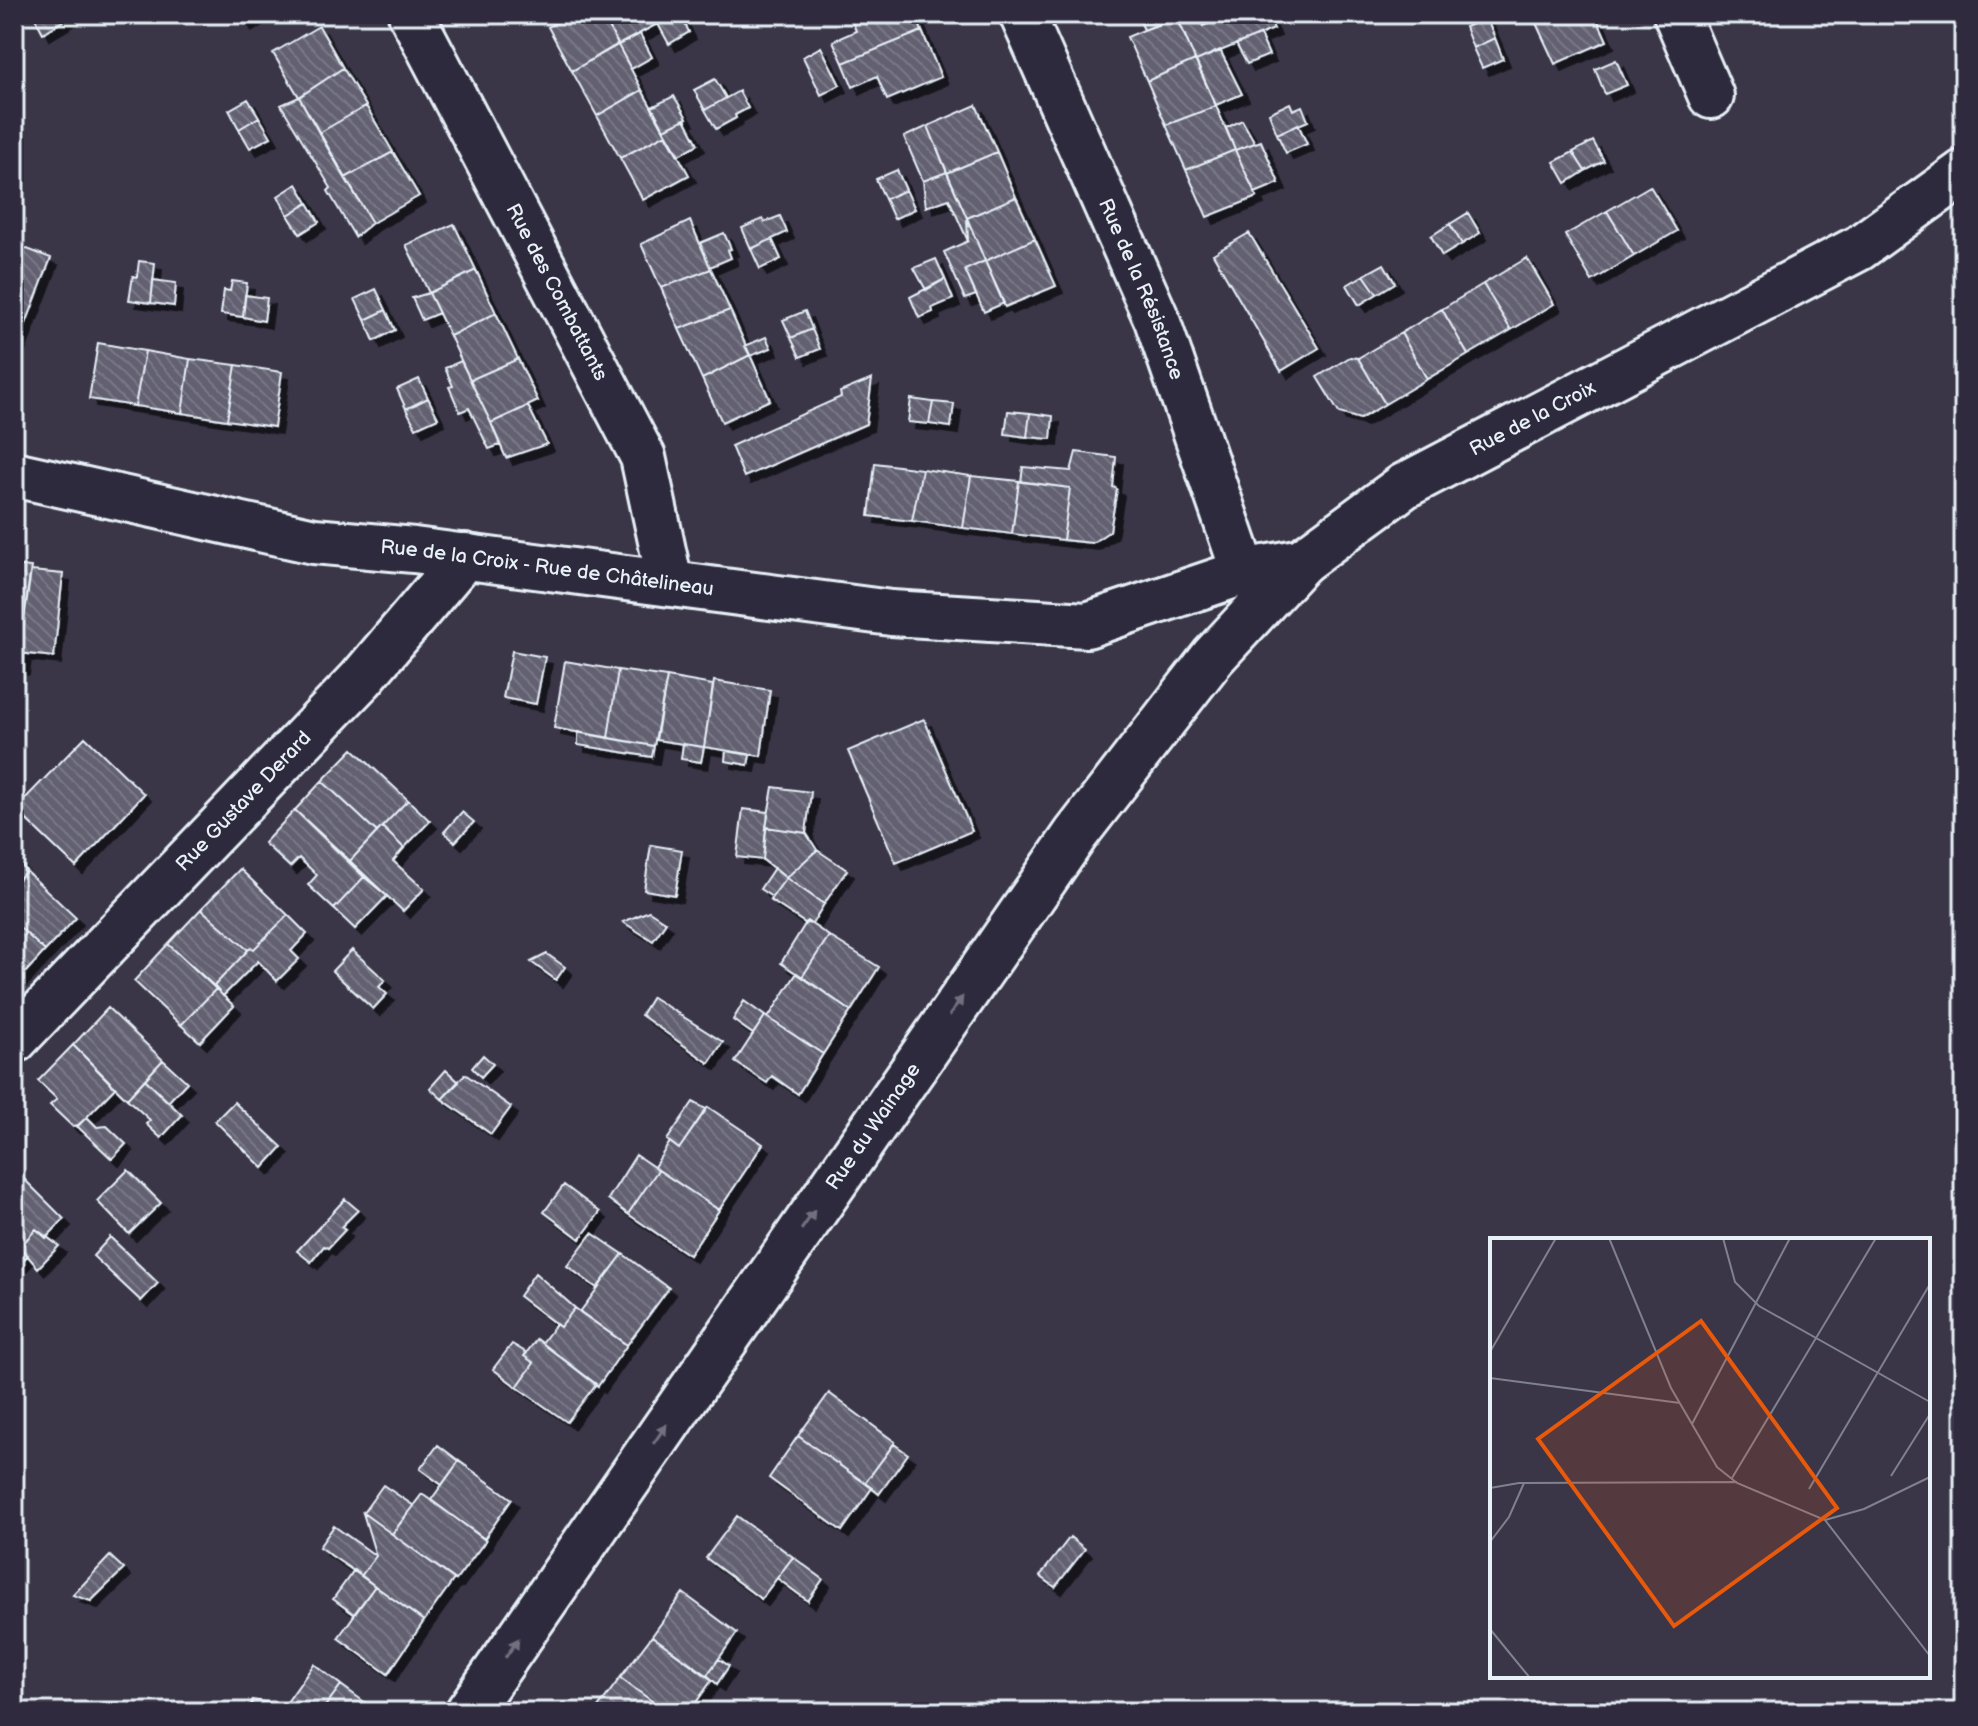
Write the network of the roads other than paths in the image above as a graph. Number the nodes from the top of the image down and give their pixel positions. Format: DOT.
graph roads {
  1 [pos="411,14"];
  2 [pos="1022,14"];
  3 [pos="1676,14"];
  4 [pos="1711,96"];
  5 [pos="1964,172"];
  6 [pos="14,474"];
  7 [pos="465,556"];
  8 [pos="1302,561"];
  9 [pos="1244,572"];
  10 [pos="670,583"];
  11 [pos="1087,625"];
  12 [pos="14,1041"];
  13 [pos="468,1712"];
  1 -- 10 [label="street, Rue des Combattants"];
  2 -- 9 [label="street, Rue de la Résistance"];
  3 -- 4 [label="street"];
  5 -- 8 [label="street, Rue de la Croix"];
  6 -- 7 [label="street, Rue de la Croix - Rue de Châtelineau"];
  7 -- 10 [label="street, Rue de la Croix - Rue de Châtelineau"];
  7 -- 12 [label="street, Rue Gustave Derard"];
  8 -- 9 [label="street, Rue de la Croix"];
  13 -- 8 [label="street, Rue du Wainage, one-way"];
  9 -- 11 [label="street, Rue de la Croix"];
  10 -- 11 [label="street, Rue de la Croix - Rue de Châtelineau"];
}
